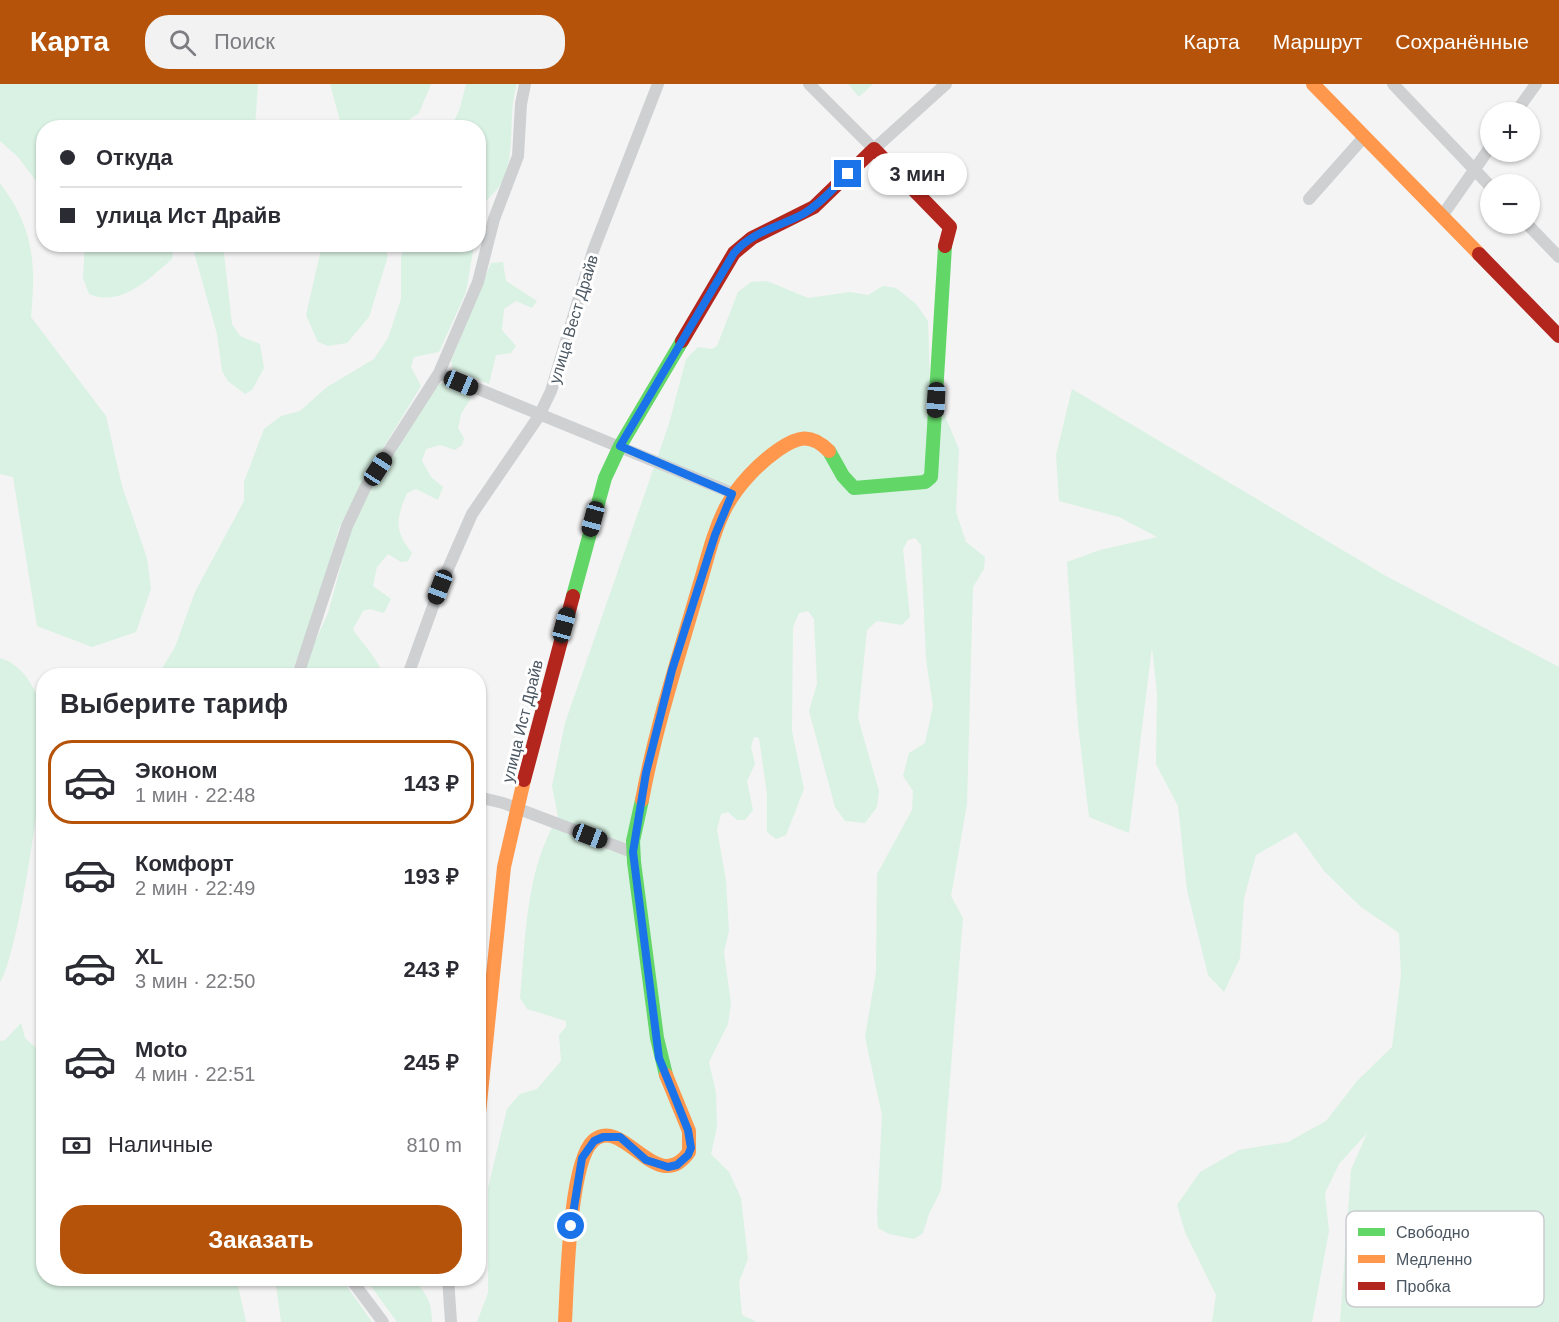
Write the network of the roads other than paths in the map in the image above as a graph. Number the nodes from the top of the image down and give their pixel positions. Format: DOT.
graph roads {
  1 [pos="525,84"];
  2 [pos="658,84"];
  3 [pos="808,84"];
  4 [pos="946,84"];
  5 [pos="1313,84"];
  6 [pos="1393,84"];
  7 [pos="1536,84"];
  8 [pos="1523,102"];
  9 [pos="1364,137"];
  10 [pos="874,149"];
  11 [pos="1480,162"];
  12 [pos="1474,170"];
  13 [pos="1480,176"];
  14 [pos="1309,199"];
  15 [pos="1442,216"];
  16 [pos="1537,234"];
  17 [pos="486,250"];
  18 [pos="486,252"];
  19 [pos="1559,257"];
  20 [pos="1559,336"];
  21 [pos="439,374"];
  22 [pos="539,416"];
  23 [pos="620,446"];
  24 [pos="732,494"];
  25 [pos="300,668"];
  26 [pos="411,668"];
  27 [pos="486,799"];
  28 [pos="517,809"];
  29 [pos="633,852"];
  30 [pos="486,1043"];
  31 [pos="356,1286"];
  32 [pos="449,1286"];
  33 [pos="383,1322"];
  34 [pos="451,1322"];
  35 [pos="565,1322"];
  1 -- 17 [label="street"];
  2 -- 22 [label="street, улица Вест Драйв"];
  3 -- 10 [label="street"];
  4 -- 10 [label="street"];
  5 -- 9 [label="street"];
  6 -- 12 [label="street"];
  7 -- 8 [label="street"];
  9 -- 14 [label="street"];
  9 -- 15 [label="street"];
  10 -- 23 [label="street, улица Ист Драйв"];
  10 -- 24 [label="street"];
  11 -- 12 [label="street"];
  12 -- 13 [label="street"];
  12 -- 15 [label="street"];
  15 -- 20 [label="street"];
  16 -- 19 [label="street"];
  18 -- 21 [label="street"];
  21 -- 22 [label="street"];
  21 -- 25 [label="street"];
  22 -- 23 [label="street"];
  22 -- 26 [label="street, улица Вест Драйв"];
  23 -- 24 [label="street"];
  23 -- 28 [label="street, улица Ист Драйв"];
  24 -- 29 [label="street"];
  27 -- 28 [label="street"];
  28 -- 29 [label="street"];
  28 -- 30 [label="street, улица Ист Драйв"];
  29 -- 35 [label="street"];
  31 -- 33 [label="street"];
  32 -- 34 [label="street"];
}
